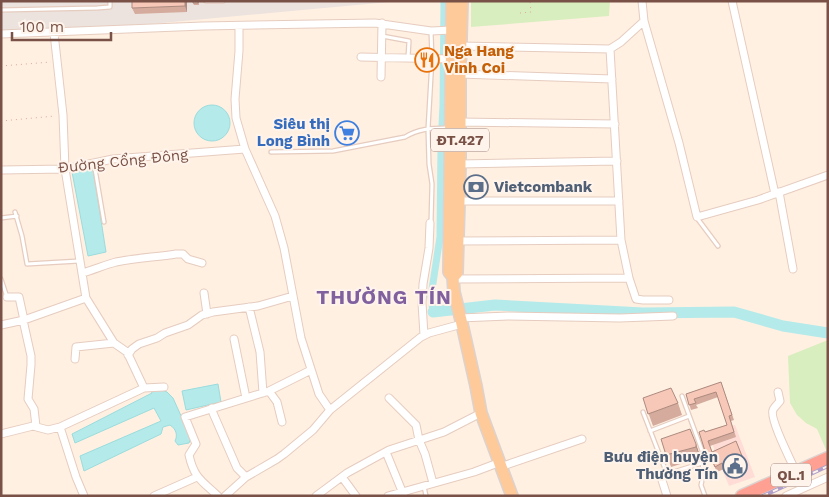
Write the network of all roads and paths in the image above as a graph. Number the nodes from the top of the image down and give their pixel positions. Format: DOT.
graph roads {
  1 [pos="110,1"];
  2 [pos="206,1"];
  3 [pos="223,1"];
  4 [pos="452,1"];
  5 [pos="462,1"];
  6 [pos="530,1"];
  7 [pos="642,1"];
  8 [pos="732,1"];
  9 [pos="1,10"];
  10 [pos="520,13"];
  11 [pos="644,21"];
  12 [pos="382,24"];
  13 [pos="239,26"];
  14 [pos="452,30"];
  15 [pos="432,31"];
  16 [pos="54,33"];
  17 [pos="1,34"];
  18 [pos="382,36"];
  19 [pos="460,46"];
  20 [pos="610,49"];
  21 [pos="362,57"];
  22 [pos="382,58"];
  23 [pos="408,58"];
  24 [pos="432,59"];
  25 [pos="446,59"];
  26 [pos="56,61"];
  27 [pos="1,66"];
  28 [pos="460,74"];
  29 [pos="381,77"];
  30 [pos="612,79"];
  31 [pos="63,115"];
  32 [pos="1,121"];
  33 [pos="615,124"];
  34 [pos="452,125"];
  35 [pos="429,128"];
  36 [pos="245,149"];
  37 [pos="271,152"];
  38 [pos="617,161"];
  39 [pos="94,163"];
  40 [pos="460,164"];
  41 [pos="65,169"];
  42 [pos="1,170"];
  43 [pos="828,175"];
  44 [pos="777,193"];
  45 [pos="459,201"];
  46 [pos="619,201"];
  47 [pos="697,217"];
  48 [pos="1,218"];
  49 [pos="104,222"];
  50 [pos="430,223"];
  51 [pos="621,240"];
  52 [pos="458,241"];
  53 [pos="718,246"];
  54 [pos="80,260"];
  55 [pos="202,263"];
  56 [pos="794,268"];
  57 [pos="82,273"];
  58 [pos="1,278"];
  59 [pos="453,278"];
  60 [pos="629,278"];
  61 [pos="204,293"];
  62 [pos="293,296"];
  63 [pos="7,297"];
  64 [pos="86,298"];
  65 [pos="669,300"];
  66 [pos="249,308"];
  67 [pos="207,314"];
  68 [pos="673,316"];
  69 [pos="24,320"];
  70 [pos="461,321"];
  71 [pos="1,325"];
  72 [pos="424,335"];
  73 [pos="234,339"];
  74 [pos="114,343"];
  75 [pos="128,355"];
  76 [pos="75,359"];
  77 [pos="311,370"];
  78 [pos="164,387"];
  79 [pos="144,388"];
  80 [pos="266,392"];
  81 [pos="778,392"];
  82 [pos="682,396"];
  83 [pos="246,398"];
  84 [pos="389,398"];
  85 [pos="212,408"];
  86 [pos="330,410"];
  87 [pos="643,412"];
  88 [pos="481,413"];
  89 [pos="689,416"];
  90 [pos="282,422"];
  91 [pos="36,426"];
  92 [pos="60,427"];
  93 [pos="650,431"];
  94 [pos="1,434"];
  95 [pos="582,439"];
  96 [pos="419,440"];
  97 [pos="386,452"];
  98 [pos="828,458"];
  99 [pos="702,463"];
  100 [pos="499,465"];
  101 [pos="796,472"];
  102 [pos="197,476"];
  103 [pos="246,477"];
  104 [pos="342,477"];
  105 [pos="660,477"];
  106 [pos="828,477"];
  107 [pos="434,483"];
  108 [pos="424,486"];
  109 [pos="403,493"];
  110 [pos="750,494"];
  111 [pos="84,496"];
  112 [pos="154,496"];
  113 [pos="218,496"];
  114 [pos="225,496"];
  115 [pos="316,496"];
  116 [pos="356,496"];
  117 [pos="388,496"];
  118 [pos="426,496"];
  119 [pos="512,496"];
  120 [pos="667,496"];
  121 [pos="705,496"];
  122 [pos="786,496"];
  1 -- 9 [label="lane"];
  2 -- 3 [label="lane"];
  4 -- 14 [label="main road, ĐT.427"];
  5 -- 19 [label="main road, ĐT.427"];
  6 -- 10 [label="path"];
  7 -- 11 [label="street"];
  8 -- 44 [label="street"];
  11 -- 20 [label="street"];
  11 -- 47 [label="street"];
  12 -- 13 [label="street"];
  12 -- 15 [label="street"];
  12 -- 18 [label="street"];
  13 -- 16 [label="street"];
  13 -- 36 [label="street"];
  14 -- 15 [label="street"];
  14 -- 25 [label="main road, ĐT.427"];
  15 -- 24 [label="lane"];
  16 -- 17 [label="street"];
  16 -- 26 [label="street"];
  18 -- 22 [label="street"];
  18 -- 23 [label="lane"];
  19 -- 20 [label="street"];
  19 -- 28 [label="main road, ĐT.427"];
  20 -- 30 [label="street"];
  21 -- 22 [label="street"];
  22 -- 23 [label="street"];
  22 -- 29 [label="street"];
  23 -- 24 [label="street"];
  24 -- 25 [label="street"];
  24 -- 35 [label="lane"];
  25 -- 34 [label="main road, ĐT.427"];
  26 -- 27 [label="path"];
  26 -- 31 [label="street"];
  28 -- 30 [label="street"];
  28 -- 34 [label="main road, ĐT.427"];
  30 -- 33 [label="street"];
  31 -- 32 [label="path"];
  31 -- 41 [label="street"];
  33 -- 34 [label="street"];
  33 -- 38 [label="street"];
  34 -- 35 [label="lane"];
  34 -- 40 [label="main road, ĐT.427"];
  34 -- 59 [label="main road, ĐT.427"];
  35 -- 37 [label="lane"];
  35 -- 50 [label="lane"];
  36 -- 39 [label="street, Đường Cổng Đông"];
  36 -- 62 [label="street"];
  38 -- 40 [label="street"];
  38 -- 46 [label="street"];
  39 -- 41 [label="street, Đường Cổng Đông"];
  39 -- 49 [label="lane"];
  40 -- 45 [label="main road, ĐT.427"];
  41 -- 42 [label="street, Đường Cổng Đông"];
  41 -- 54 [label="street"];
  43 -- 44 [label="street"];
  44 -- 47 [label="street"];
  44 -- 56 [label="street"];
  45 -- 46 [label="street"];
  45 -- 52 [label="main road, ĐT.427"];
  46 -- 51 [label="street"];
  47 -- 53 [label="lane"];
  48 -- 54 [label="lane"];
  50 -- 72 [label="street"];
  51 -- 52 [label="street"];
  51 -- 60 [label="street"];
  52 -- 59 [label="main road, ĐT.427"];
  54 -- 57 [label="street"];
  55 -- 57 [label="street"];
  57 -- 64 [label="street"];
  58 -- 63 [label="lane"];
  59 -- 60 [label="street"];
  59 -- 70 [label="main road, ĐT.427"];
  60 -- 65 [label="street"];
  61 -- 67 [label="street"];
  62 -- 66 [label="street"];
  62 -- 77 [label="street"];
  63 -- 69 [label="street"];
  64 -- 69 [label="street"];
  64 -- 74 [label="street"];
  66 -- 67 [label="street"];
  66 -- 80 [label="street"];
  67 -- 75 [label="street"];
  68 -- 70 [label="street"];
  69 -- 71 [label="street"];
  69 -- 91 [label="street"];
  70 -- 72 [label="street"];
  70 -- 88 [label="main road, ĐT.427"];
  72 -- 86 [label="street"];
  73 -- 83 [label="street"];
  74 -- 75 [label="street"];
  74 -- 76 [label="street"];
  75 -- 79 [label="street"];
  77 -- 80 [label="street"];
  77 -- 86 [label="street"];
  78 -- 79 [label="street"];
  79 -- 92 [label="street"];
  80 -- 83 [label="street"];
  80 -- 90 [label="street"];
  81 -- 101 [label="street"];
  82 -- 89 [label="lane"];
  83 -- 85 [label="street"];
  84 -- 96 [label="street"];
  85 -- 102 [label="street"];
  85 -- 103 [label="street"];
  86 -- 103 [label="street"];
  87 -- 93 [label="lane"];
  88 -- 96 [label="street"];
  88 -- 100 [label="main road, ĐT.427"];
  89 -- 93 [label="lane"];
  89 -- 99 [label="lane"];
  91 -- 92 [label="street"];
  91 -- 94 [label="street"];
  92 -- 111 [label="street"];
  93 -- 99 [label="lane"];
  95 -- 100 [label="street"];
  96 -- 97 [label="street"];
  96 -- 107 [label="street"];
  97 -- 104 [label="street"];
  97 -- 109 [label="street"];
  98 -- 101 [label="highway, QL.1"];
  99 -- 121 [label="lane"];
  100 -- 107 [label="street"];
  100 -- 119 [label="main road, ĐT.427"];
  101 -- 110 [label="highway, QL.1"];
  102 -- 112 [label="street"];
  102 -- 113 [label="street"];
  103 -- 114 [label="street"];
  104 -- 115 [label="street"];
  104 -- 116 [label="street"];
  105 -- 120 [label="street"];
  106 -- 122 [label="street"];
  107 -- 108 [label="street"];
  108 -- 109 [label="street"];
  108 -- 118 [label="lane"];
  109 -- 117 [label="street"];
}
